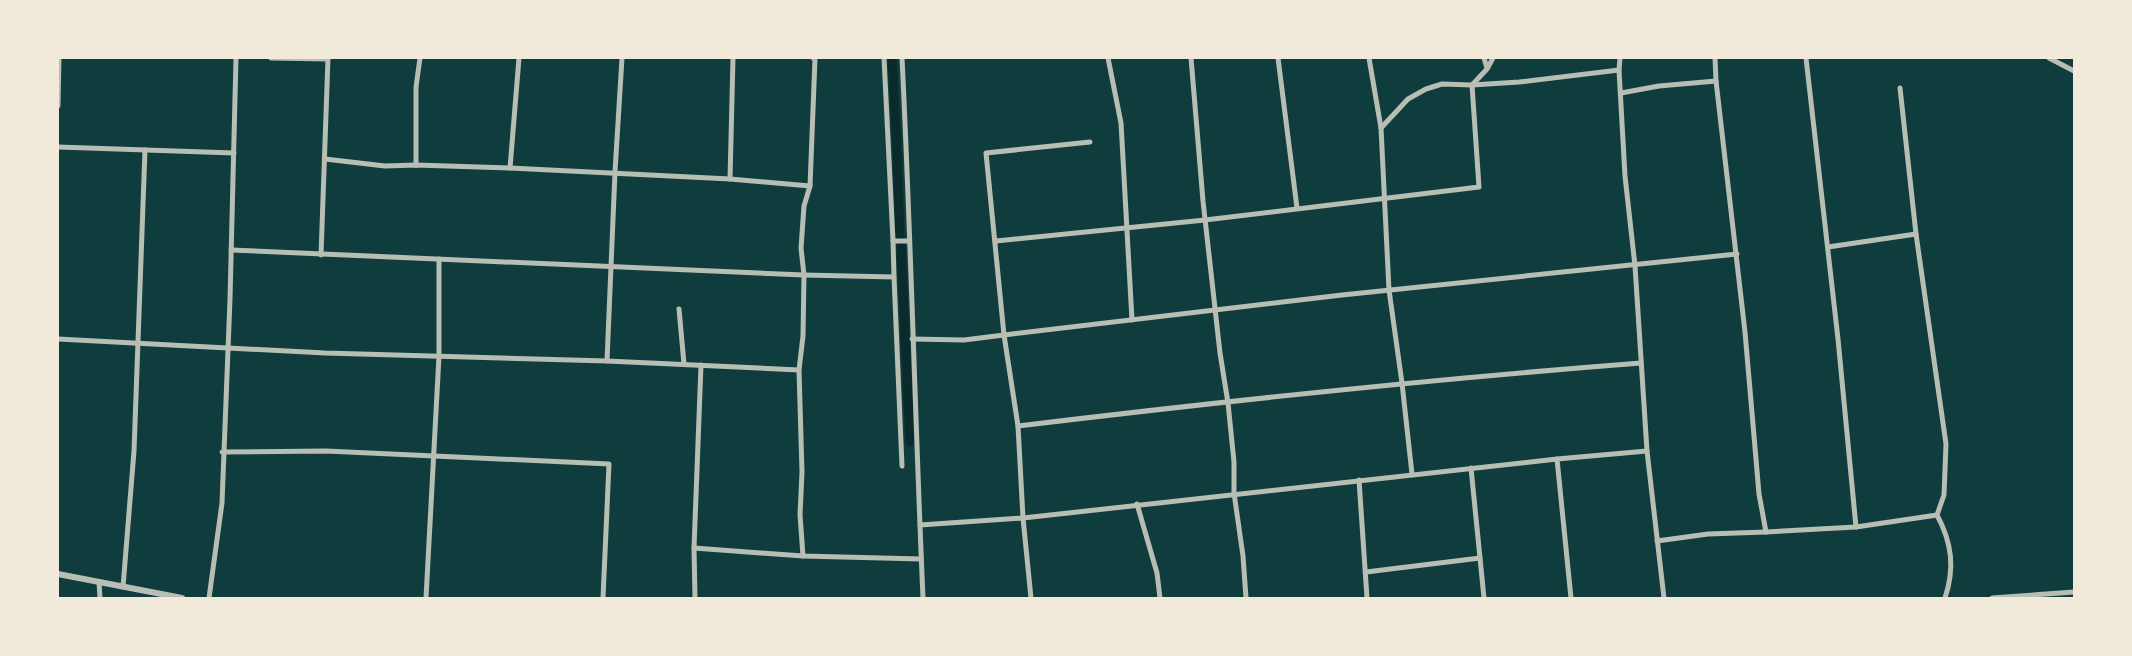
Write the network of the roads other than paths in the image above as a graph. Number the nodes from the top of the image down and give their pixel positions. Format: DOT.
graph roads {
  1 [pos="59,58"];
  2 [pos="236,58"];
  3 [pos="271,58"];
  4 [pos="328,58"];
  5 [pos="420,58"];
  6 [pos="519,58"];
  7 [pos="622,58"];
  8 [pos="733,58"];
  9 [pos="813,58"];
  10 [pos="884,58"];
  11 [pos="902,58"];
  12 [pos="1108,58"];
  13 [pos="1191,58"];
  14 [pos="1278,58"];
  15 [pos="1369,58"];
  16 [pos="1484,58"];
  17 [pos="1493,58"];
  18 [pos="1620,58"];
  19 [pos="1715,58"];
  20 [pos="1806,58"];
  21 [pos="2049,58"];
  22 [pos="1487,69"];
  23 [pos="1619,70"];
  24 [pos="2074,71"];
  25 [pos="1716,81"];
  26 [pos="1472,85"];
  27 [pos="1900,88"];
  28 [pos="1621,93"];
  29 [pos="58,106"];
  30 [pos="1380,128"];
  31 [pos="1090,142"];
  32 [pos="58,148"];
  33 [pos="145,150"];
  34 [pos="234,153"];
  35 [pos="325,159"];
  36 [pos="416,165"];
  37 [pos="510,168"];
  38 [pos="615,172"];
  39 [pos="730,178"];
  40 [pos="810,186"];
  41 [pos="1385,198"];
  42 [pos="1297,208"];
  43 [pos="1205,220"];
  44 [pos="1126,227"];
  45 [pos="1916,234"];
  46 [pos="893,241"];
  47 [pos="909,241"];
  48 [pos="996,241"];
  49 [pos="1828,247"];
  50 [pos="231,250"];
  51 [pos="1737,254"];
  52 [pos="321,255"];
  53 [pos="439,259"];
  54 [pos="612,266"];
  55 [pos="1635,266"];
  56 [pos="804,275"];
  57 [pos="894,277"];
  58 [pos="1389,290"];
  59 [pos="679,309"];
  60 [pos="1215,310"];
  61 [pos="1132,320"];
  62 [pos="1004,336"];
  63 [pos="58,339"];
  64 [pos="912,339"];
  65 [pos="139,342"];
  66 [pos="228,347"];
  67 [pos="439,356"];
  68 [pos="607,361"];
  69 [pos="1641,363"];
  70 [pos="684,364"];
  71 [pos="701,364"];
  72 [pos="799,370"];
  73 [pos="1402,383"];
  74 [pos="1228,403"];
  75 [pos="1018,426"];
  76 [pos="222,452"];
  77 [pos="1647,452"];
  78 [pos="432,457"];
  79 [pos="1557,459"];
  80 [pos="902,466"];
  81 [pos="1471,468"];
  82 [pos="1412,474"];
  83 [pos="1360,480"];
  84 [pos="1234,493"];
  85 [pos="1137,504"];
  86 [pos="1937,515"];
  87 [pos="1023,518"];
  88 [pos="920,525"];
  89 [pos="1856,527"];
  90 [pos="1766,532"];
  91 [pos="1657,541"];
  92 [pos="694,548"];
  93 [pos="803,556"];
  94 [pos="1480,558"];
  95 [pos="921,559"];
  96 [pos="1366,572"];
  97 [pos="58,574"];
  98 [pos="99,582"];
  99 [pos="122,587"];
  100 [pos="2074,592"];
  101 [pos="100,598"];
  102 [pos="182,598"];
  103 [pos="209,598"];
  104 [pos="426,598"];
  105 [pos="603,598"];
  106 [pos="695,598"];
  107 [pos="923,598"];
  108 [pos="1032,598"];
  109 [pos="1160,598"];
  110 [pos="1246,598"];
  111 [pos="1367,598"];
  112 [pos="1484,598"];
  113 [pos="1572,598"];
  114 [pos="1664,598"];
  115 [pos="1945,598"];
  116 [pos="1992,598"];
  1 -- 29 [label="street"];
  2 -- 34 [label="street"];
  3 -- 4 [label="street"];
  4 -- 35 [label="street"];
  5 -- 36 [label="street"];
  6 -- 37 [label="street"];
  7 -- 38 [label="street"];
  8 -- 39 [label="street"];
  9 -- 40 [label="street"];
  10 -- 46 [label="street"];
  11 -- 47 [label="street"];
  12 -- 44 [label="street"];
  13 -- 43 [label="street"];
  14 -- 42 [label="street"];
  15 -- 30 [label="street"];
  16 -- 22 [label="street"];
  17 -- 22 [label="street"];
  18 -- 23 [label="street"];
  19 -- 25 [label="street"];
  20 -- 49 [label="street"];
  21 -- 24 [label="street"];
  22 -- 26 [label="street"];
  23 -- 26 [label="street"];
  23 -- 28 [label="street"];
  25 -- 28 [label="street"];
  25 -- 51 [label="street"];
  26 -- 30 [label="street"];
  26 -- 41 [label="street"];
  27 -- 45 [label="street"];
  28 -- 55 [label="street"];
  30 -- 41 [label="street"];
  31 -- 48 [label="street"];
  32 -- 33 [label="street"];
  33 -- 34 [label="street"];
  33 -- 65 [label="street"];
  34 -- 50 [label="street"];
  35 -- 36 [label="street"];
  35 -- 52 [label="street"];
  36 -- 37 [label="street"];
  37 -- 38 [label="street"];
  38 -- 39 [label="street"];
  38 -- 54 [label="street"];
  39 -- 40 [label="street"];
  40 -- 56 [label="street"];
  41 -- 42 [label="street"];
  41 -- 58 [label="street"];
  42 -- 43 [label="street"];
  43 -- 44 [label="street"];
  43 -- 60 [label="street"];
  44 -- 48 [label="street"];
  44 -- 61 [label="street"];
  45 -- 49 [label="street"];
  45 -- 86 [label="street"];
  46 -- 47 [label="street"];
  46 -- 57 [label="street"];
  47 -- 64 [label="street"];
  48 -- 62 [label="street"];
  49 -- 89 [label="street"];
  50 -- 52 [label="street"];
  50 -- 66 [label="street"];
  51 -- 55 [label="street"];
  51 -- 90 [label="street"];
  52 -- 53 [label="street"];
  53 -- 54 [label="street"];
  53 -- 67 [label="street"];
  54 -- 56 [label="street"];
  54 -- 68 [label="street"];
  55 -- 58 [label="street"];
  55 -- 69 [label="street"];
  56 -- 57 [label="street"];
  56 -- 72 [label="street"];
  57 -- 80 [label="street"];
  58 -- 60 [label="street"];
  58 -- 73 [label="street"];
  59 -- 70 [label="street"];
  60 -- 61 [label="street"];
  60 -- 74 [label="street"];
  61 -- 62 [label="street"];
  62 -- 64 [label="street"];
  62 -- 75 [label="street"];
  63 -- 65 [label="street"];
  64 -- 88 [label="street"];
  65 -- 66 [label="street"];
  65 -- 99 [label="street"];
  66 -- 67 [label="street"];
  66 -- 76 [label="street"];
  67 -- 68 [label="street"];
  67 -- 78 [label="street"];
  68 -- 70 [label="street"];
  69 -- 73 [label="street"];
  69 -- 77 [label="street"];
  70 -- 71 [label="street"];
  71 -- 72 [label="street"];
  71 -- 92 [label="street"];
  72 -- 93 [label="street"];
  73 -- 74 [label="street"];
  73 -- 82 [label="street"];
  74 -- 75 [label="street"];
  74 -- 84 [label="street"];
  75 -- 87 [label="street"];
  76 -- 78 [label="street"];
  76 -- 103 [label="street"];
  77 -- 79 [label="street"];
  77 -- 91 [label="street"];
  78 -- 104 [label="street"];
  78 -- 105 [label="street"];
  79 -- 81 [label="street"];
  79 -- 113 [label="street"];
  81 -- 82 [label="street"];
  81 -- 94 [label="street"];
  82 -- 83 [label="street"];
  83 -- 84 [label="street"];
  83 -- 96 [label="street"];
  84 -- 85 [label="street"];
  84 -- 110 [label="street"];
  85 -- 87 [label="street"];
  85 -- 109 [label="street"];
  86 -- 89 [label="street"];
  86 -- 115 [label="street"];
  87 -- 88 [label="street"];
  87 -- 108 [label="street"];
  88 -- 95 [label="street"];
  89 -- 90 [label="street"];
  90 -- 91 [label="street"];
  91 -- 114 [label="street"];
  92 -- 93 [label="street"];
  92 -- 106 [label="street"];
  93 -- 95 [label="street"];
  94 -- 96 [label="street"];
  94 -- 112 [label="street"];
  95 -- 107 [label="street"];
  96 -- 111 [label="street"];
  97 -- 98 [label="street"];
  98 -- 99 [label="street"];
  98 -- 101 [label="street"];
  99 -- 102 [label="street"];
  100 -- 116 [label="street"];
}
